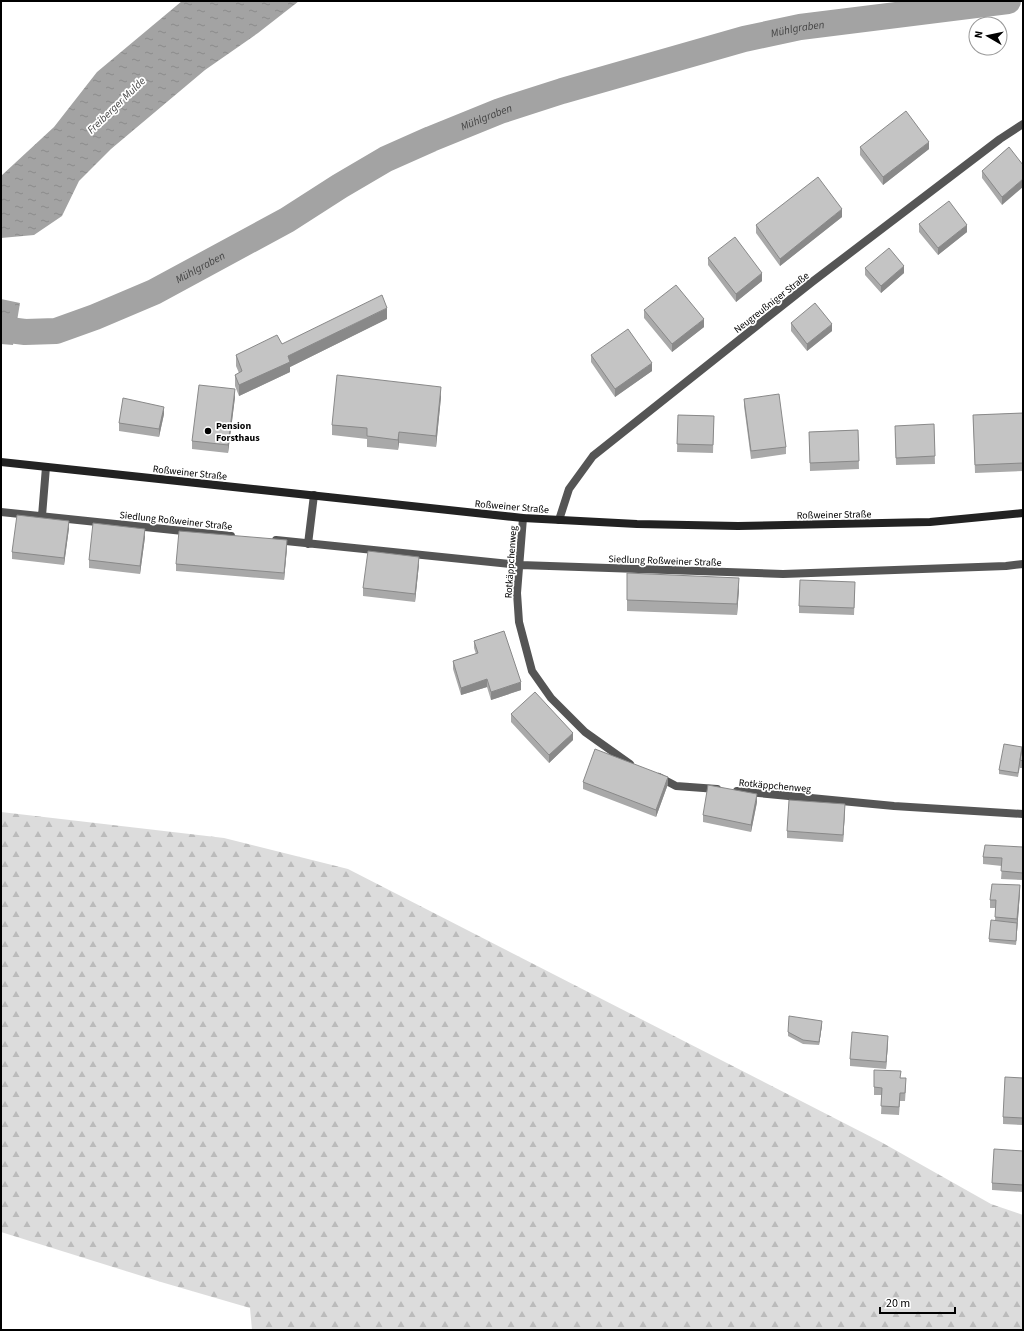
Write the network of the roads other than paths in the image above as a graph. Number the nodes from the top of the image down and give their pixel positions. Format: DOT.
graph roads {
  1 [pos="1023,124"];
  2 [pos="1,462"];
  3 [pos="46,467"];
  4 [pos="314,495"];
  5 [pos="1,512"];
  6 [pos="1023,513"];
  7 [pos="42,516"];
  8 [pos="523,518"];
  9 [pos="559,520"];
  10 [pos="238,536"];
  11 [pos="269,540"];
  12 [pos="308,544"];
  13 [pos="1023,564"];
  14 [pos="520,565"];
  15 [pos="1023,814"];
  1 -- 9 [label="street, Neugreußniger Straße"];
  2 -- 3 [label="main road, Roßweiner Straße"];
  3 -- 4 [label="main road, Roßweiner Straße"];
  3 -- 7 [label="street"];
  4 -- 8 [label="main road, Roßweiner Straße"];
  4 -- 12 [label="street"];
  5 -- 7 [label="street, Siedlung Roßweiner Straße"];
  6 -- 9 [label="main road, Roßweiner Straße"];
  7 -- 10 [label="street, Siedlung Roßweiner Straße"];
  8 -- 9 [label="main road, Roßweiner Straße"];
  8 -- 14 [label="street, Rotkäppchenweg"];
  11 -- 12 [label="street, Siedlung Roßweiner Straße"];
  12 -- 14 [label="street, Siedlung Roßweiner Straße"];
  13 -- 14 [label="street, Siedlung Roßweiner Straße"];
  14 -- 15 [label="street, Rotkäppchenweg"];
}
